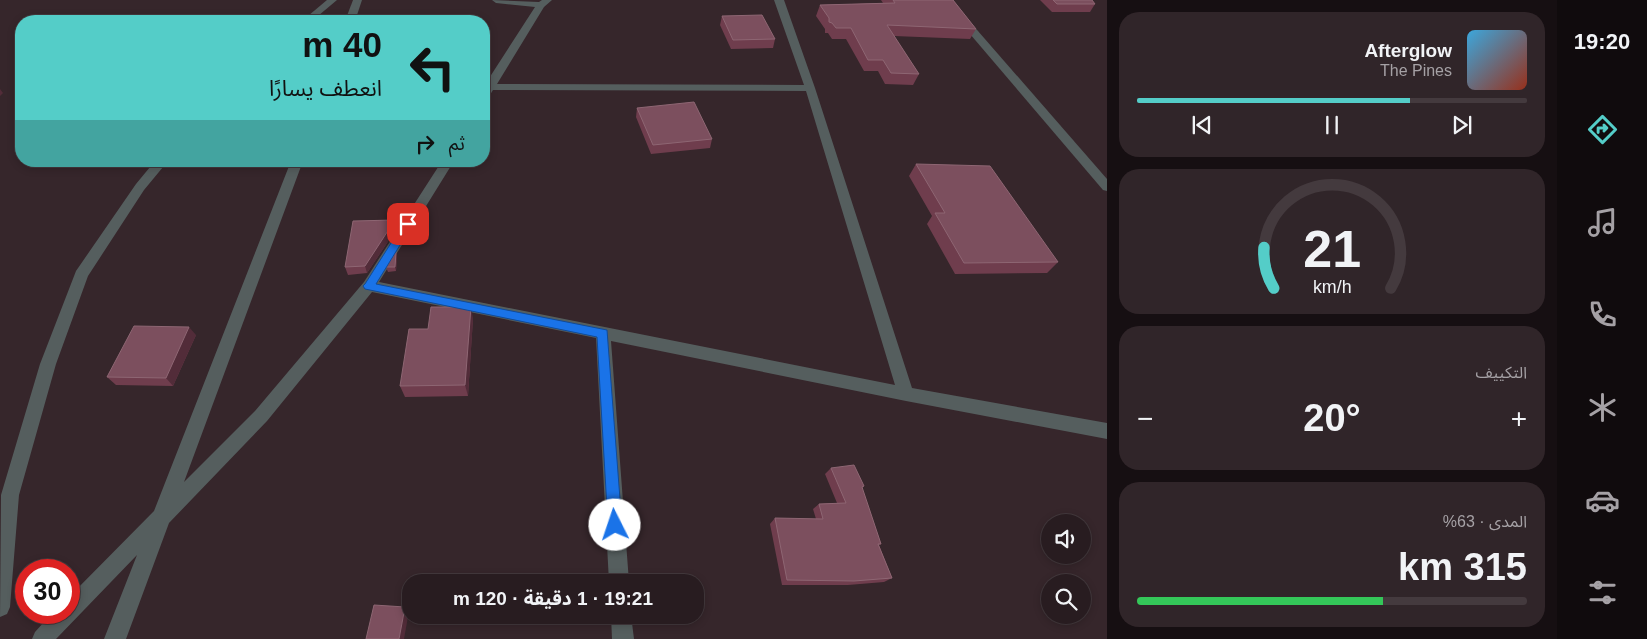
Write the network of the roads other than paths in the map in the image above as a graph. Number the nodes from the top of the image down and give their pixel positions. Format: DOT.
graph roads {
  1 [pos="332,0"];
  2 [pos="358,0"];
  3 [pos="496,0"];
  4 [pos="778,0"];
  5 [pos="946,0"];
  6 [pos="545,3"];
  7 [pos="314,15"];
  8 [pos="352,15"];
  9 [pos="490,85"];
  10 [pos="810,88"];
  11 [pos="490,90"];
  12 [pos="157,167"];
  13 [pos="294,167"];
  14 [pos="444,167"];
  15 [pos="1107,187"];
  16 [pos="369,286"];
  17 [pos="603,334"];
  18 [pos="906,394"];
  19 [pos="1107,431"];
  20 [pos="161,517"];
  21 [pos="618,574"];
  22 [pos="80,600"];
  23 [pos="0,607"];
  24 [pos="56,624"];
  25 [pos="622,624"];
  26 [pos="42,639"];
  27 [pos="115,639"];
  28 [pos="623,639"];
  1 -- 7 [label="street"];
  2 -- 8 [label="street"];
  3 -- 6 [label="street"];
  4 -- 10 [label="street"];
  5 -- 15 [label="street"];
  6 -- 9 [label="street"];
  10 -- 11 [label="street"];
  10 -- 18 [label="street"];
  12 -- 23 [label="street"];
  13 -- 20 [label="street"];
  14 -- 16 [label="street"];
  16 -- 17 [label="street"];
  16 -- 20 [label="street"];
  17 -- 18 [label="street"];
  17 -- 21 [label="street"];
  18 -- 19 [label="street"];
  20 -- 22 [label="street"];
  20 -- 27 [label="street"];
  24 -- 26 [label="street"];
  25 -- 28 [label="street"];
}
